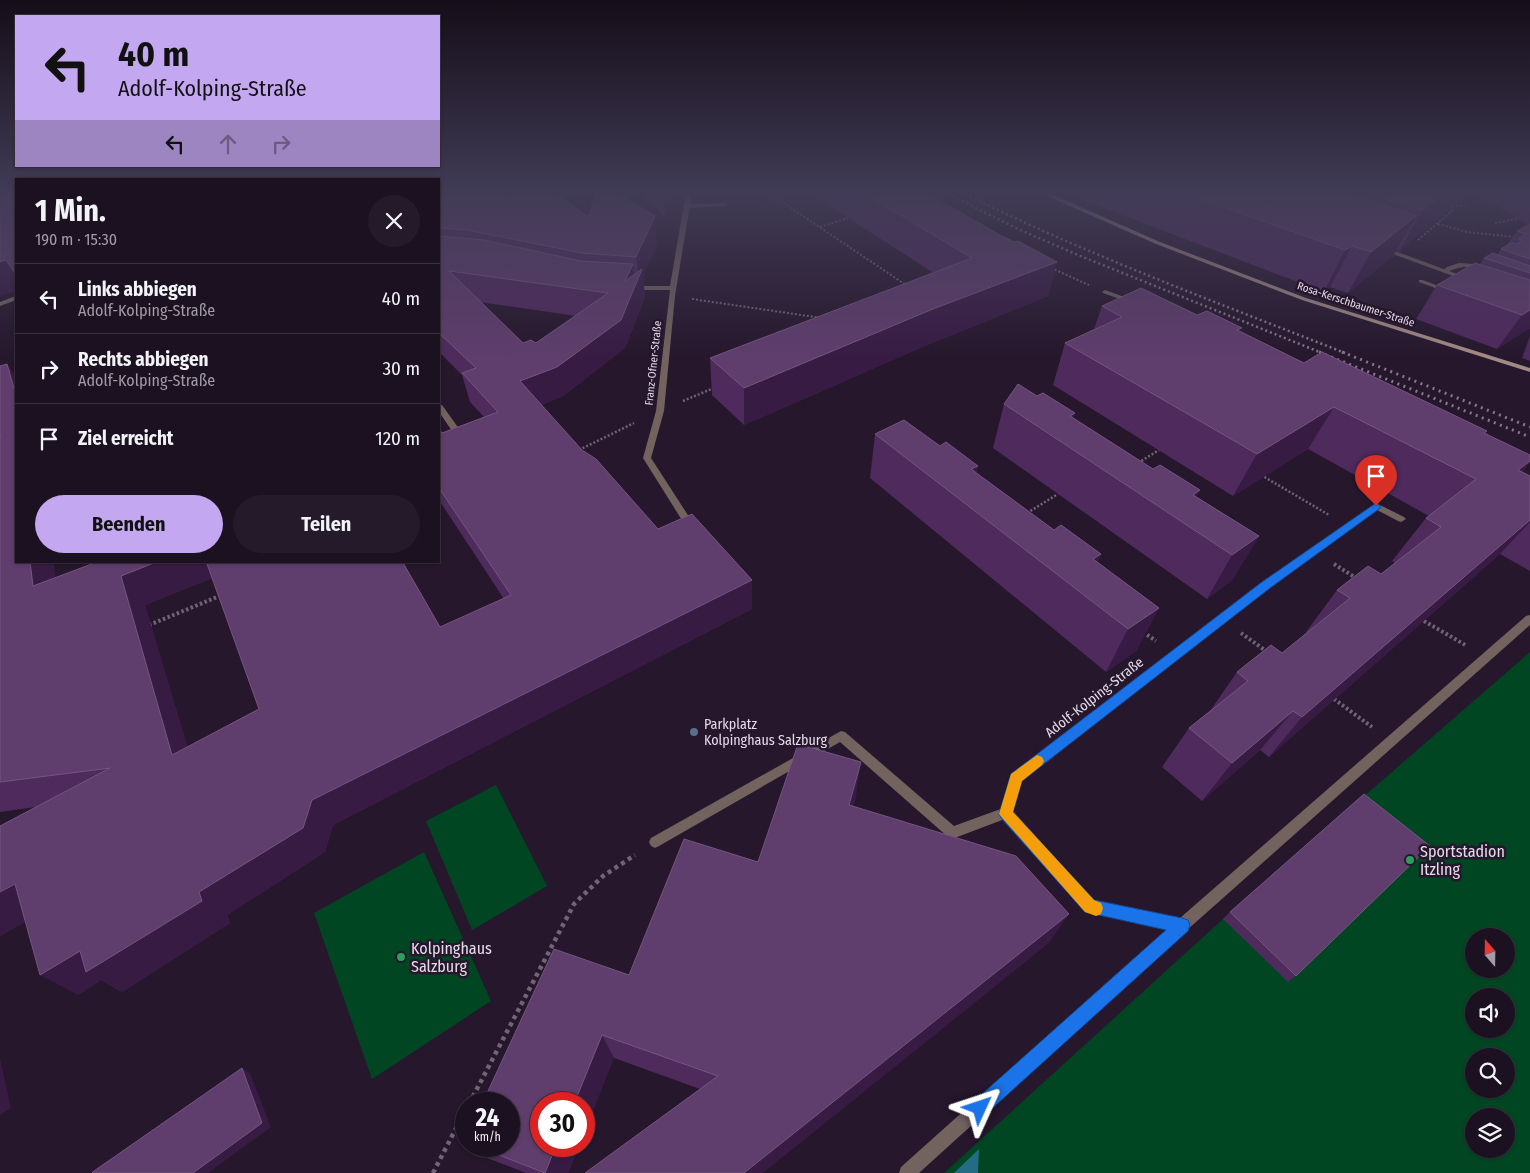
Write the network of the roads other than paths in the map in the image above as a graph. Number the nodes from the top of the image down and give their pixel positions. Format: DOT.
graph roads {
  1 [pos="680,247"];
  2 [pos="1168,247"];
  3 [pos="1376,247"];
  4 [pos="1445,271"];
  5 [pos="1494,273"];
  6 [pos="1421,281"];
  7 [pos="1472,281"];
  8 [pos="623,287"];
  9 [pos="672,292"];
  10 [pos="1105,292"];
  11 [pos="1455,293"];
  12 [pos="15,298"];
  13 [pos="0,304"];
  14 [pos="1142,305"];
  15 [pos="1530,370"];
  16 [pos="440,408"];
  17 [pos="464,442"];
  18 [pos="1401,519"];
  19 [pos="688,523"];
  20 [pos="1530,619"];
  21 [pos="1006,814"];
  22 [pos="655,842"];
  23 [pos="1182,925"];
  24 [pos="907,1173"];
  1 -- 9 [label="street, Franz-Ofner-Straße"];
  2 -- 15 [label="main road, Rosa-Kerschbaumer-Straße"];
  3 -- 4 [label="street"];
  4 -- 5 [label="street"];
  4 -- 7 [label="street"];
  6 -- 11 [label="street"];
  8 -- 9 [label="street"];
  9 -- 19 [label="street, Franz-Ofner-Straße"];
  10 -- 14 [label="street"];
  12 -- 13 [label="street"];
  16 -- 17 [label="street"];
  18 -- 21 [label="street, Adolf-Kolping-Straße"];
  20 -- 23 [label="street"];
  21 -- 22 [label="street"];
  21 -- 23 [label="street"];
  23 -- 24 [label="street"];
}
